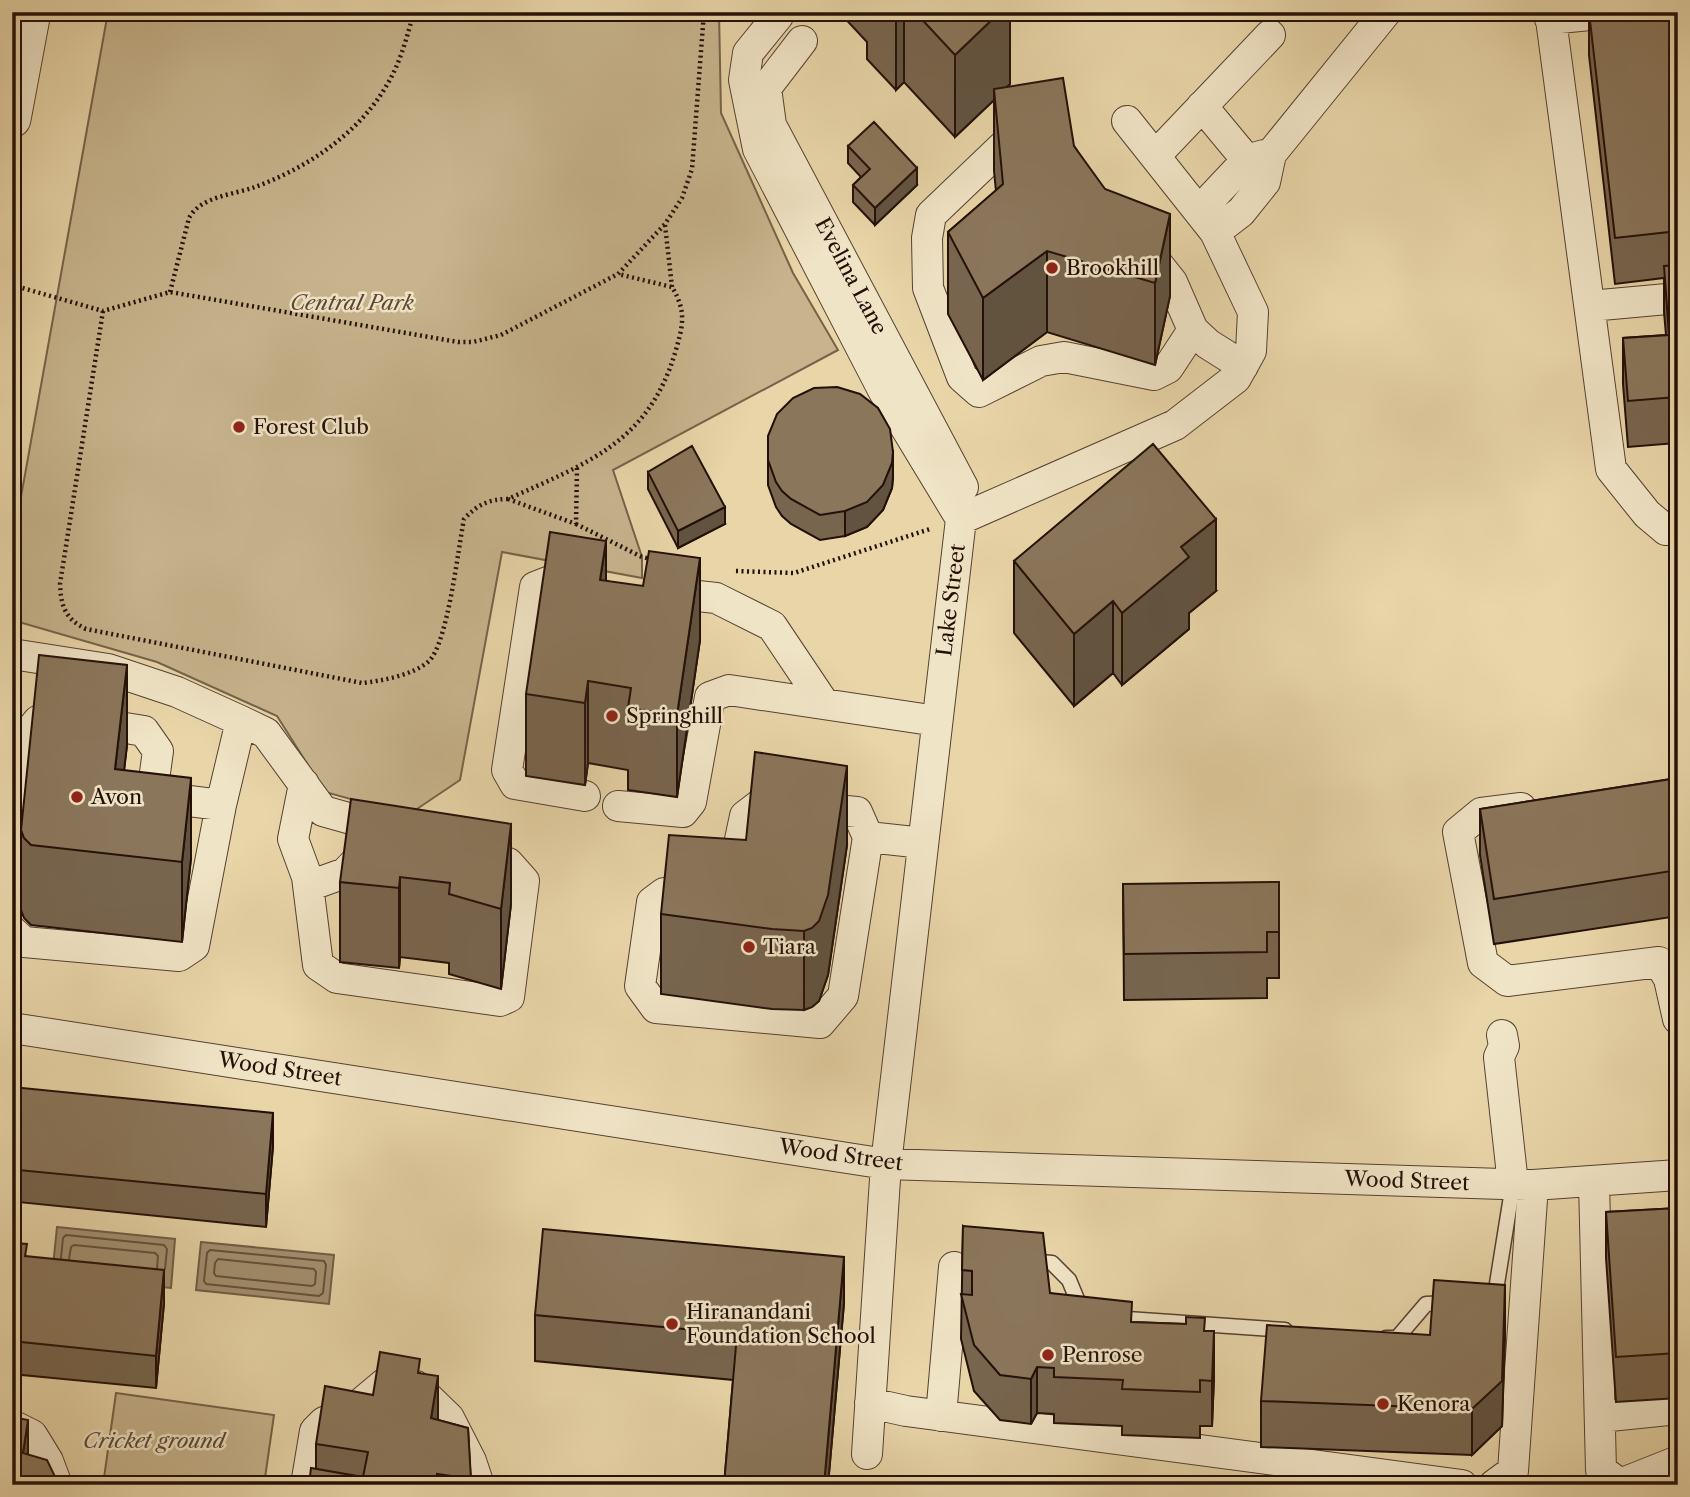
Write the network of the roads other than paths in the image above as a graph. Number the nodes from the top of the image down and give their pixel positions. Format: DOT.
graph roads {
  1 [pos="32,12"];
  2 [pos="1386,12"];
  3 [pos="1619,12"];
  4 [pos="1550,16"];
  5 [pos="1270,35"];
  6 [pos="1202,106"];
  7 [pos="12,119"];
  8 [pos="1127,121"];
  9 [pos="1052,133"];
  10 [pos="1155,156"];
  11 [pos="1261,165"];
  12 [pos="1207,222"];
  13 [pos="1129,229"];
  14 [pos="1678,298"];
  15 [pos="1590,306"];
  16 [pos="1193,330"];
  17 [pos="1242,366"];
  18 [pos="896,371"];
  19 [pos="969,516"];
  20 [pos="1678,528"];
  21 [pos="12,654"];
  22 [pos="822,702"];
  23 [pos="241,721"];
  24 [pos="937,721"];
  25 [pos="304,784"];
  26 [pos="584,796"];
  27 [pos="221,804"];
  28 [pos="1547,805"];
  29 [pos="618,806"];
  30 [pos="868,837"];
  31 [pos="923,843"];
  32 [pos="454,848"];
  33 [pos="12,865"];
  34 [pos="309,886"];
  35 [pos="12,931"];
  36 [pos="1678,1019"];
  37 [pos="12,1028"];
  38 [pos="1497,1042"];
  39 [pos="886,1164"];
  40 [pos="1678,1174"];
  41 [pos="1594,1181"];
  42 [pos="1523,1184"];
  43 [pos="1012,1259"];
  44 [pos="958,1264"];
  45 [pos="1304,1332"];
  46 [pos="1371,1336"];
  47 [pos="870,1404"];
  48 [pos="1678,1409"];
  49 [pos="941,1416"];
  50 [pos="1600,1417"];
  51 [pos="12,1425"];
  52 [pos="867,1454"];
  53 [pos="1678,1461"];
  54 [pos="57,1485"];
  55 [pos="306,1485"];
  56 [pos="479,1485"];
  57 [pos="1462,1485"];
  58 [pos="1494,1485"];
  1 -- 7 [label="street"];
  2 -- 11 [label="street"];
  3 -- 4 [label="street"];
  4 -- 15 [label="street"];
  5 -- 6 [label="street"];
  6 -- 10 [label="street"];
  6 -- 11 [label="street"];
  8 -- 10 [label="street"];
  9 -- 16 [label="street"];
  10 -- 12 [label="street"];
  11 -- 12 [label="street"];
  12 -- 17 [label="street"];
  13 -- 16 [label="street"];
  14 -- 15 [label="street"];
  15 -- 20 [label="street"];
  16 -- 17 [label="street"];
  17 -- 19 [label="street"];
  18 -- 18 [label="street, Evelina Lane"];
  18 -- 19 [label="street"];
  19 -- 24 [label="street, Lake Street"];
  21 -- 23 [label="street"];
  22 -- 24 [label="street"];
  22 -- 26 [label="street"];
  22 -- 29 [label="street"];
  23 -- 25 [label="street"];
  23 -- 27 [label="street"];
  24 -- 31 [label="street, Lake Street"];
  25 -- 34 [label="street"];
  25 -- 34 [label="street"];
  27 -- 33 [label="street"];
  27 -- 35 [label="street"];
  28 -- 36 [label="street"];
  30 -- 30 [label="street"];
  30 -- 31 [label="street"];
  31 -- 39 [label="street, Lake Street"];
  32 -- 34 [label="street"];
  37 -- 39 [label="street, Wood Street"];
  38 -- 42 [label="street"];
  39 -- 42 [label="street, Wood Street"];
  39 -- 47 [label="street, Lake Street"];
  40 -- 41 [label="street, Wood Street"];
  41 -- 42 [label="street, Wood Street"];
  41 -- 50 [label="street"];
  42 -- 46 [label="lane"];
  42 -- 58 [label="street"];
  43 -- 45 [label="lane"];
  44 -- 49 [label="street"];
  47 -- 49 [label="street"];
  47 -- 52 [label="street, Lake Street"];
  48 -- 50 [label="street"];
  49 -- 57 [label="street"];
  50 -- 53 [label="street"];
  51 -- 54 [label="street"];
  55 -- 56 [label="street"];
}
